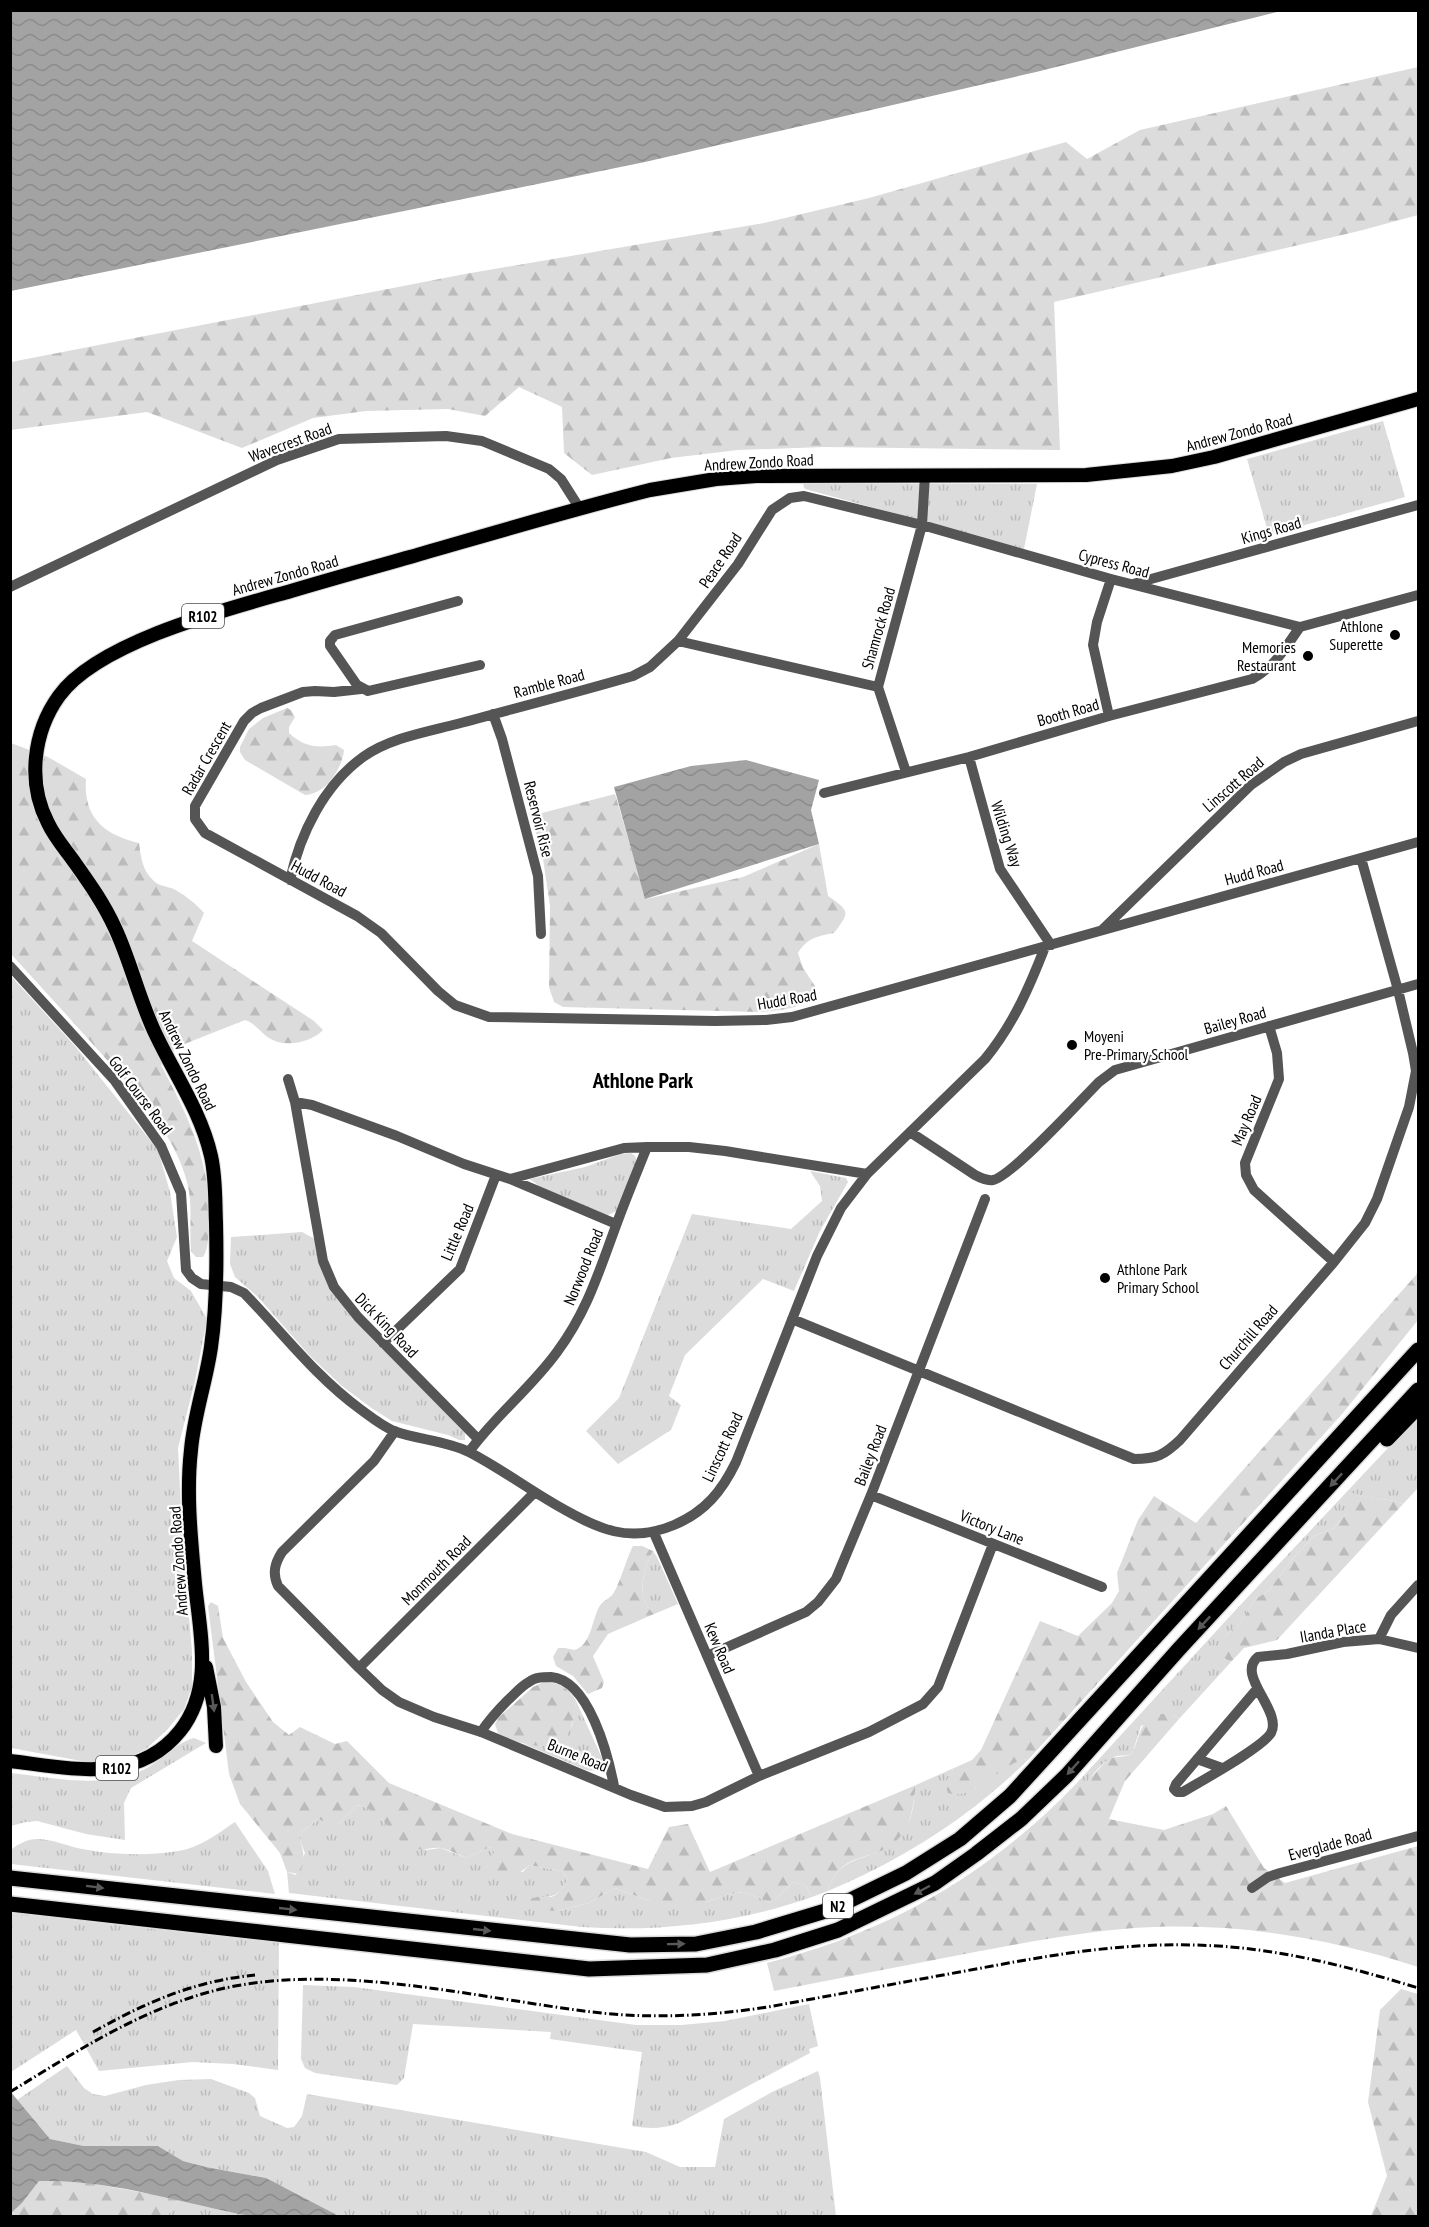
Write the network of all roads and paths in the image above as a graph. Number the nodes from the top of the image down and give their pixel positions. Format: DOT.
graph roads {
  1 [pos="1419,399"];
  2 [pos="925,476"];
  3 [pos="790,498"];
  4 [pos="1419,504"];
  5 [pos="580,508"];
  6 [pos="922,525"];
  7 [pos="1111,579"];
  8 [pos="1132,584"];
  9 [pos="10,587"];
  10 [pos="1419,595"];
  11 [pos="458,601"];
  12 [pos="1299,627"];
  13 [pos="678,641"];
  14 [pos="480,665"];
  15 [pos="878,687"];
  16 [pos="362,689"];
  17 [pos="493,714"];
  18 [pos="1108,716"];
  19 [pos="1419,721"];
  20 [pos="969,757"];
  21 [pos="906,772"];
  22 [pos="824,793"];
  23 [pos="199,827"];
  24 [pos="1419,842"];
  25 [pos="1360,858"];
  26 [pos="290,880"];
  27 [pos="1102,929"];
  28 [pos="542,934"];
  29 [pos="1048,946"];
  30 [pos="10,966"];
  31 [pos="1419,984"];
  32 [pos="1398,990"];
  33 [pos="1269,1026"];
  34 [pos="288,1079"];
  35 [pos="295,1102"];
  36 [pos="910,1132"];
  37 [pos="647,1147"];
  38 [pos="867,1174"];
  39 [pos="496,1175"];
  40 [pos="510,1179"];
  41 [pos="985,1199"];
  42 [pos="616,1224"];
  43 [pos="1334,1262"];
  44 [pos="217,1286"];
  45 [pos="792,1319"];
  46 [pos="1419,1338"];
  47 [pos="383,1342"];
  48 [pos="1419,1350"];
  49 [pos="919,1371"];
  50 [pos="1419,1390"];
  51 [pos="1419,1407"];
  52 [pos="1365,1409"];
  53 [pos="395,1431"];
  54 [pos="478,1439"];
  55 [pos="1363,1451"];
  56 [pos="469,1452"];
  57 [pos="534,1493"];
  58 [pos="871,1494"];
  59 [pos="654,1533"];
  60 [pos="993,1544"];
  61 [pos="1419,1585"];
  62 [pos="1102,1587"];
  63 [pos="1379,1639"];
  64 [pos="1419,1648"];
  65 [pos="707,1656"];
  66 [pos="203,1662"];
  67 [pos="358,1668"];
  68 [pos="1257,1689"];
  69 [pos="481,1732"];
  70 [pos="216,1746"];
  71 [pos="1197,1759"];
  72 [pos="10,1761"];
  73 [pos="1222,1768"];
  74 [pos="759,1776"];
  75 [pos="614,1786"];
  76 [pos="1419,1836"];
  77 [pos="10,1878"];
  78 [pos="1252,1888"];
  79 [pos="10,1904"];
  1 -- 2 [label="main road, Andrew Zondo Road / R102"];
  2 -- 5 [label="main road, Andrew Zondo Road / R102"];
  2 -- 6 [label="street"];
  3 -- 6 [label="street, Cypress Road"];
  3 -- 13 [label="street, Peace Road"];
  4 -- 8 [label="street, Kings Road"];
  5 -- 9 [label="street, Wavecrest Road"];
  5 -- 44 [label="main road, Andrew Zondo Road / R102"];
  6 -- 7 [label="street, Cypress Road"];
  6 -- 15 [label="street, Shamrock Road"];
  7 -- 8 [label="street, Cypress Road"];
  7 -- 18 [label="street"];
  8 -- 12 [label="street, Cypress Road"];
  10 -- 12 [label="street"];
  11 -- 16 [label="street"];
  12 -- 18 [label="street, Booth Road"];
  13 -- 15 [label="street"];
  13 -- 17 [label="street, Ramble Road"];
  14 -- 16 [label="street, Radar Crescent"];
  15 -- 21 [label="street, Shamrock Road"];
  16 -- 23 [label="street, Radar Crescent"];
  17 -- 26 [label="street, Ramble Road"];
  17 -- 28 [label="street, Reservoir Rise"];
  18 -- 20 [label="street, Booth Road"];
  19 -- 27 [label="street, Linscott Road"];
  20 -- 21 [label="street, Booth Road"];
  20 -- 29 [label="street, Wilding Way"];
  21 -- 22 [label="street, Booth Road"];
  23 -- 26 [label="street, Hudd Road"];
  24 -- 25 [label="street, Hudd Road"];
  25 -- 27 [label="street, Hudd Road"];
  25 -- 32 [label="street, Churchill Road"];
  26 -- 29 [label="street, Hudd Road"];
  27 -- 29 [label="street, Hudd Road"];
  29 -- 36 [label="street, Linscott Road"];
  30 -- 44 [label="street, Golf Course Road"];
  31 -- 32 [label="street, Bailey Road"];
  32 -- 33 [label="street, Bailey Road"];
  32 -- 43 [label="street, Churchill Road"];
  33 -- 36 [label="street, Bailey Road"];
  33 -- 43 [label="street, May Road"];
  34 -- 35 [label="street, Dick King Road"];
  35 -- 39 [label="street"];
  35 -- 47 [label="street, Dick King Road"];
  36 -- 38 [label="street, Linscott Road"];
  37 -- 38 [label="street"];
  37 -- 40 [label="street"];
  37 -- 42 [label="street, Norwood Road"];
  38 -- 45 [label="street, Linscott Road"];
  39 -- 40 [label="street"];
  39 -- 47 [label="street, Little Road"];
  40 -- 42 [label="street"];
  41 -- 49 [label="street, Bailey Road"];
  42 -- 54 [label="street, Norwood Road"];
  43 -- 49 [label="street, Churchill Road"];
  44 -- 53 [label="street, Linscott Road"];
  44 -- 66 [label="main road, Andrew Zondo Road / R102"];
  45 -- 49 [label="street, Churchill Road"];
  45 -- 59 [label="street, Linscott Road"];
  46 -- 52 [label="highway"];
  47 -- 54 [label="street, Dick King Road"];
  48 -- 52 [label="highway, N2"];
  49 -- 58 [label="street, Bailey Road"];
  50 -- 55 [label="highway, N2"];
  51 -- 55 [label="highway"];
  77 -- 52 [label="highway, N2, one-way"];
  53 -- 56 [label="street, Linscott Road"];
  53 -- 67 [label="street, Burne Road"];
  54 -- 56 [label="street, Norwood Road"];
  55 -- 79 [label="highway, N2, one-way"];
  56 -- 57 [label="street, Linscott Road"];
  57 -- 59 [label="street, Linscott Road"];
  57 -- 67 [label="street, Monmouth Road"];
  58 -- 60 [label="street, Victory Lane"];
  58 -- 65 [label="street, Bailey Road"];
  59 -- 65 [label="street, Kew Road"];
  60 -- 62 [label="street, Victory Lane"];
  60 -- 74 [label="street, Burne Road"];
  61 -- 63 [label="street"];
  63 -- 64 [label="street, Ilanda Place"];
  63 -- 68 [label="street, Ilanda Place"];
  65 -- 74 [label="street, Kew Road"];
  66 -- 70 [label="main road, one-way"];
  66 -- 72 [label="main road, Andrew Zondo Road / R102"];
  67 -- 69 [label="street, Burne Road"];
  68 -- 71 [label="street"];
  68 -- 73 [label="street"];
  69 -- 75 [label="street, Burne Road"];
  69 -- 75 [label="street"];
  71 -- 73 [label="street"];
  71 -- 73 [label="street"];
  74 -- 75 [label="street, Burne Road"];
  76 -- 78 [label="street, Everglade Road"];
}
